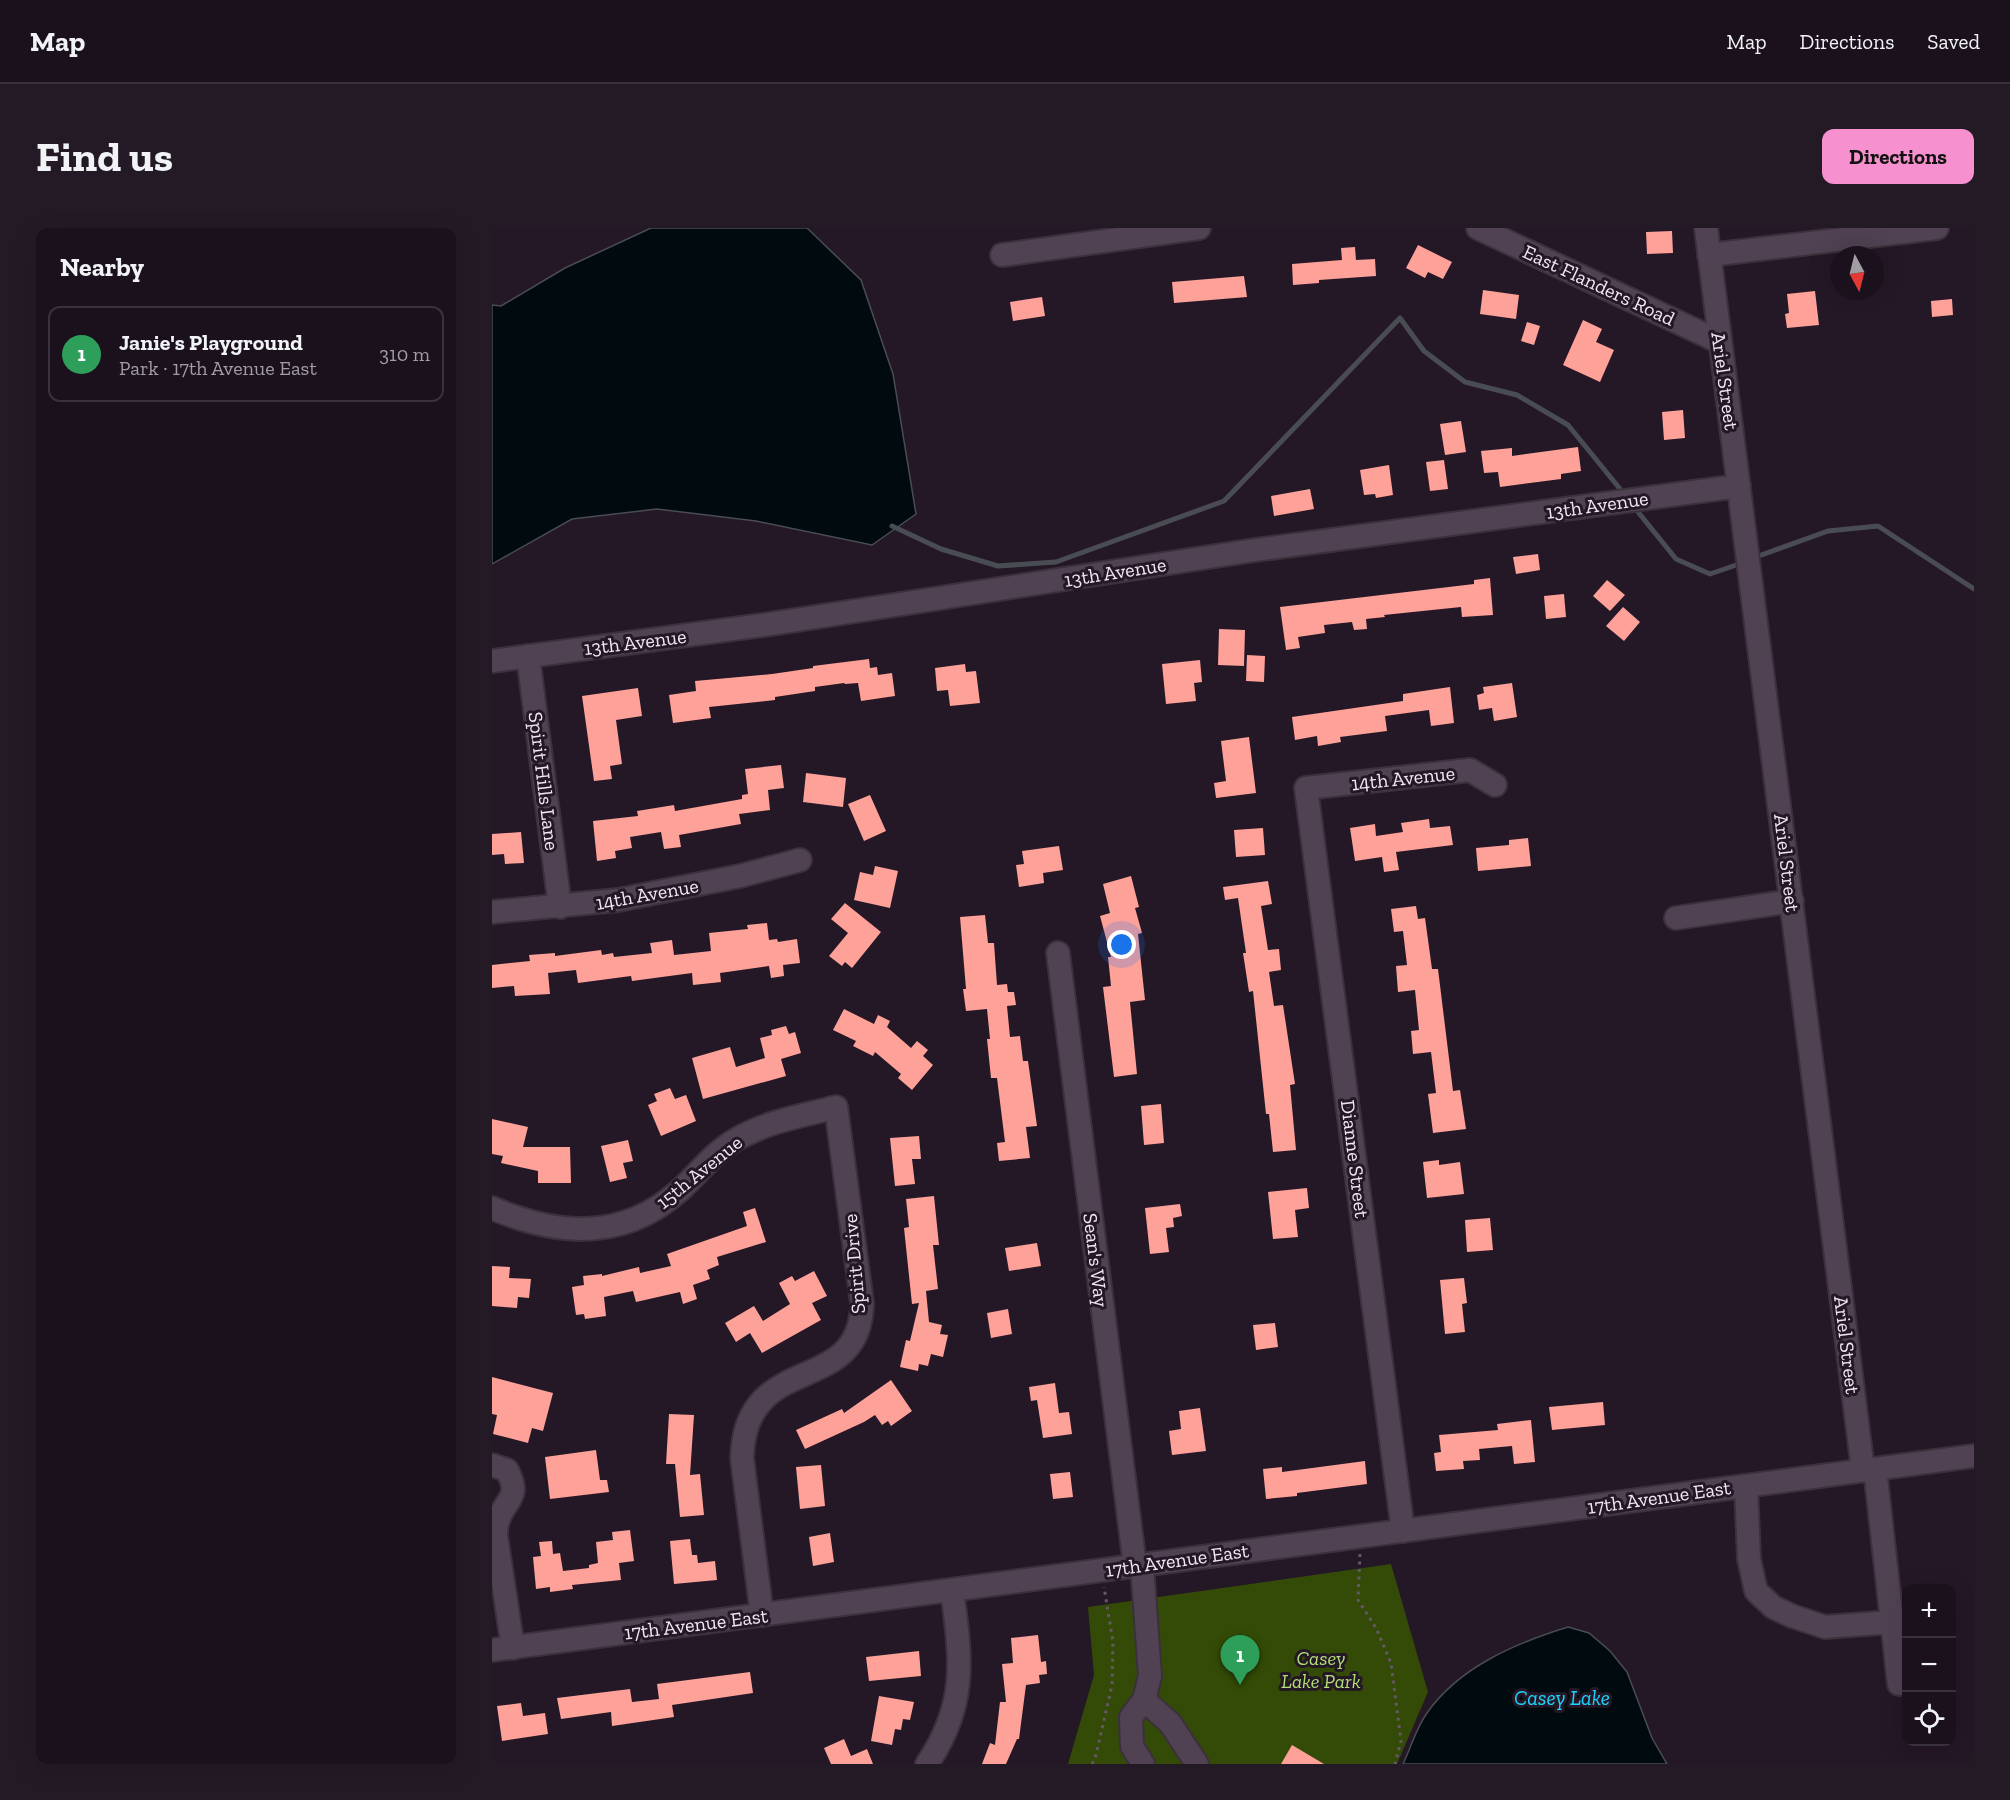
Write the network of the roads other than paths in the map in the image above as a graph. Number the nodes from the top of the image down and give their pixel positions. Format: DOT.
graph roads {
  1 [pos="1200,228"];
  2 [pos="1478,228"];
  3 [pos="1706,228"];
  4 [pos="1937,228"];
  5 [pos="1002,255"];
  6 [pos="1709,255"];
  7 [pos="1720,342"];
  8 [pos="1739,486"];
  9 [pos="528,656"];
  10 [pos="492,661"];
  11 [pos="1495,785"];
  12 [pos="1306,788"];
  13 [pos="800,860"];
  14 [pos="1792,901"];
  15 [pos="560,907"];
  16 [pos="492,912"];
  17 [pos="1676,918"];
  18 [pos="1058,953"];
  19 [pos="836,1107"];
  20 [pos="492,1208"];
  21 [pos="1974,1456"];
  22 [pos="492,1465"];
  23 [pos="1869,1470"];
  24 [pos="1746,1485"];
  25 [pos="1403,1531"];
  26 [pos="1139,1565"];
  27 [pos="952,1590"];
  28 [pos="762,1615"];
  29 [pos="1892,1622"];
  30 [pos="502,1649"];
  31 [pos="1899,1684"];
  32 [pos="1144,1700"];
  33 [pos="927,1764"];
  34 [pos="1143,1764"];
  35 [pos="1197,1764"];
  1 -- 5 [label="street"];
  2 -- 7 [label="street, East Flanders Road"];
  3 -- 6 [label="street, Ariel Street"];
  4 -- 6 [label="street"];
  6 -- 7 [label="street, Ariel Street"];
  7 -- 8 [label="street, Ariel Street"];
  8 -- 9 [label="street, 13th Avenue"];
  8 -- 14 [label="street, Ariel Street"];
  9 -- 10 [label="street, 13th Avenue"];
  9 -- 15 [label="street, Spirit Hills Lane"];
  11 -- 12 [label="street, 14th Avenue"];
  12 -- 25 [label="street, Dianne Street"];
  13 -- 15 [label="street, 14th Avenue"];
  14 -- 17 [label="street"];
  14 -- 23 [label="street, Ariel Street"];
  15 -- 16 [label="street, 14th Avenue"];
  18 -- 26 [label="street, Sean's Way"];
  19 -- 20 [label="street, 15th Avenue"];
  19 -- 28 [label="street, Spirit Drive"];
  21 -- 23 [label="street, 17th Avenue East"];
  22 -- 30 [label="street"];
  23 -- 24 [label="street, 17th Avenue East"];
  23 -- 29 [label="street, Ariel Street"];
  24 -- 25 [label="street, 17th Avenue East"];
  24 -- 29 [label="street"];
  25 -- 26 [label="street, 17th Avenue East"];
  26 -- 27 [label="street, 17th Avenue East"];
  26 -- 32 [label="street, Sean's Way"];
  27 -- 28 [label="street, 17th Avenue East"];
  27 -- 33 [label="street"];
  28 -- 30 [label="street, 17th Avenue East"];
  29 -- 31 [label="street, Ariel Street"];
  32 -- 34 [label="street, Sean's Way"];
  32 -- 35 [label="street"];
}
